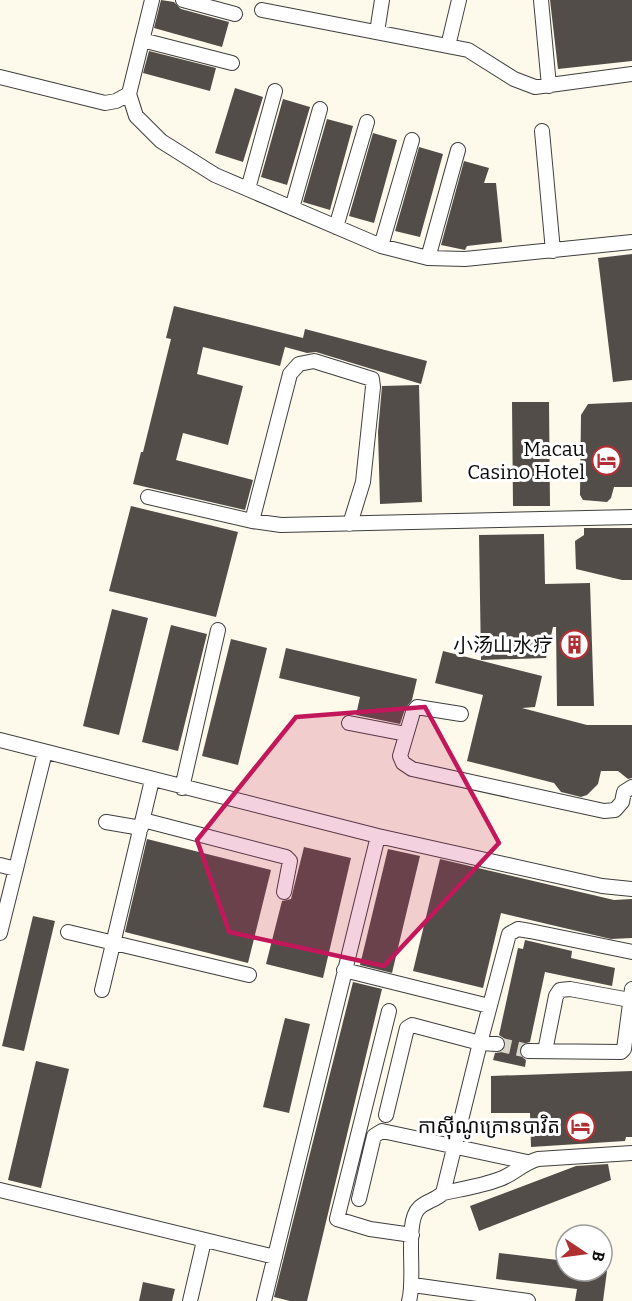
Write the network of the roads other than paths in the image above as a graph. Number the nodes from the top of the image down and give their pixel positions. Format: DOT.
graph roads {
  1 [pos="152,0"];
  2 [pos="183,0"];
  3 [pos="382,0"];
  4 [pos="459,0"];
  5 [pos="541,0"];
  6 [pos="262,10"];
  7 [pos="235,14"];
  8 [pos="377,32"];
  9 [pos="142,40"];
  10 [pos="448,46"];
  11 [pos="232,63"];
  12 [pos="632,74"];
  13 [pos="0,77"];
  14 [pos="549,86"];
  15 [pos="276,91"];
  16 [pos="129,94"];
  17 [pos="320,109"];
  18 [pos="367,122"];
  19 [pos="542,131"];
  20 [pos="412,140"];
  21 [pos="458,150"];
  22 [pos="248,189"];
  23 [pos="292,208"];
  24 [pos="336,227"];
  25 [pos="632,242"];
  26 [pos="381,246"];
  27 [pos="552,251"];
  28 [pos="428,258"];
  29 [pos="148,497"];
  30 [pos="632,517"];
  31 [pos="252,521"];
  32 [pos="350,524"];
  33 [pos="218,630"];
  34 [pos="461,714"];
  35 [pos="349,723"];
  36 [pos="406,734"];
  37 [pos="0,740"];
  38 [pos="45,752"];
  39 [pos="152,780"];
  40 [pos="632,787"];
  41 [pos="182,788"];
  42 [pos="106,822"];
  43 [pos="142,824"];
  44 [pos="378,836"];
  45 [pos="0,865"];
  46 [pos="16,869"];
  47 [pos="632,889"];
  48 [pos="284,892"];
  49 [pos="68,932"];
  50 [pos="0,933"];
  51 [pos="113,943"];
  52 [pos="632,952"];
  53 [pos="344,970"];
  54 [pos="249,975"];
  55 [pos="102,990"];
  56 [pos="631,994"];
  57 [pos="489,1006"];
  58 [pos="390,1011"];
  59 [pos="480,1043"];
  60 [pos="497,1044"];
  61 [pos="528,1051"];
  62 [pos="545,1051"];
  63 [pos="386,1116"];
  64 [pos="454,1148"];
  65 [pos="632,1153"];
  66 [pos="527,1162"];
  67 [pos="0,1190"];
  68 [pos="443,1193"];
  69 [pos="359,1199"];
  70 [pos="412,1235"];
  71 [pos="204,1241"];
  72 [pos="275,1257"];
  73 [pos="413,1285"];
  74 [pos="190,1301"];
  75 [pos="264,1301"];
  76 [pos="409,1301"];
  77 [pos="528,1301"];
  1 -- 9 [label="street"];
  2 -- 7 [label="street"];
  3 -- 8 [label="street"];
  4 -- 10 [label="street"];
  5 -- 14 [label="street"];
  6 -- 8 [label="street"];
  8 -- 10 [label="street"];
  9 -- 11 [label="street"];
  9 -- 16 [label="street"];
  10 -- 14 [label="street"];
  12 -- 14 [label="street"];
  13 -- 16 [label="street"];
  15 -- 22 [label="street"];
  16 -- 22 [label="street"];
  17 -- 23 [label="street"];
  18 -- 24 [label="street"];
  19 -- 27 [label="street"];
  20 -- 26 [label="street"];
  21 -- 28 [label="street"];
  22 -- 23 [label="street"];
  23 -- 24 [label="street"];
  24 -- 26 [label="street"];
  25 -- 27 [label="street"];
  26 -- 28 [label="street"];
  27 -- 28 [label="street"];
  29 -- 31 [label="street"];
  30 -- 32 [label="street"];
  31 -- 32 [label="street"];
  31 -- 32 [label="street"];
  33 -- 41 [label="street"];
  34 -- 36 [label="street"];
  35 -- 36 [label="street"];
  36 -- 40 [label="street"];
  37 -- 38 [label="street"];
  38 -- 39 [label="street"];
  38 -- 46 [label="street"];
  39 -- 41 [label="street"];
  39 -- 43 [label="street"];
  41 -- 44 [label="street"];
  42 -- 43 [label="street"];
  43 -- 48 [label="street"];
  43 -- 51 [label="street"];
  44 -- 47 [label="street"];
  44 -- 53 [label="street"];
  45 -- 46 [label="street"];
  46 -- 50 [label="street"];
  49 -- 51 [label="street"];
  51 -- 54 [label="street"];
  51 -- 55 [label="street"];
  52 -- 57 [label="street"];
  53 -- 57 [label="street"];
  53 -- 72 [label="street"];
  56 -- 62 [label="street"];
  56 -- 62 [label="street"];
  57 -- 59 [label="street"];
  58 -- 70 [label="street"];
  59 -- 60 [label="street"];
  59 -- 63 [label="street"];
  59 -- 64 [label="street"];
  61 -- 62 [label="street"];
  64 -- 66 [label="street"];
  64 -- 68 [label="street"];
  64 -- 69 [label="street"];
  65 -- 66 [label="street"];
  66 -- 68 [label="street"];
  67 -- 71 [label="street"];
  68 -- 70 [label="street"];
  70 -- 73 [label="street"];
  71 -- 72 [label="street"];
  71 -- 74 [label="street"];
  72 -- 75 [label="street"];
  73 -- 76 [label="street"];
  73 -- 77 [label="street"];
}
